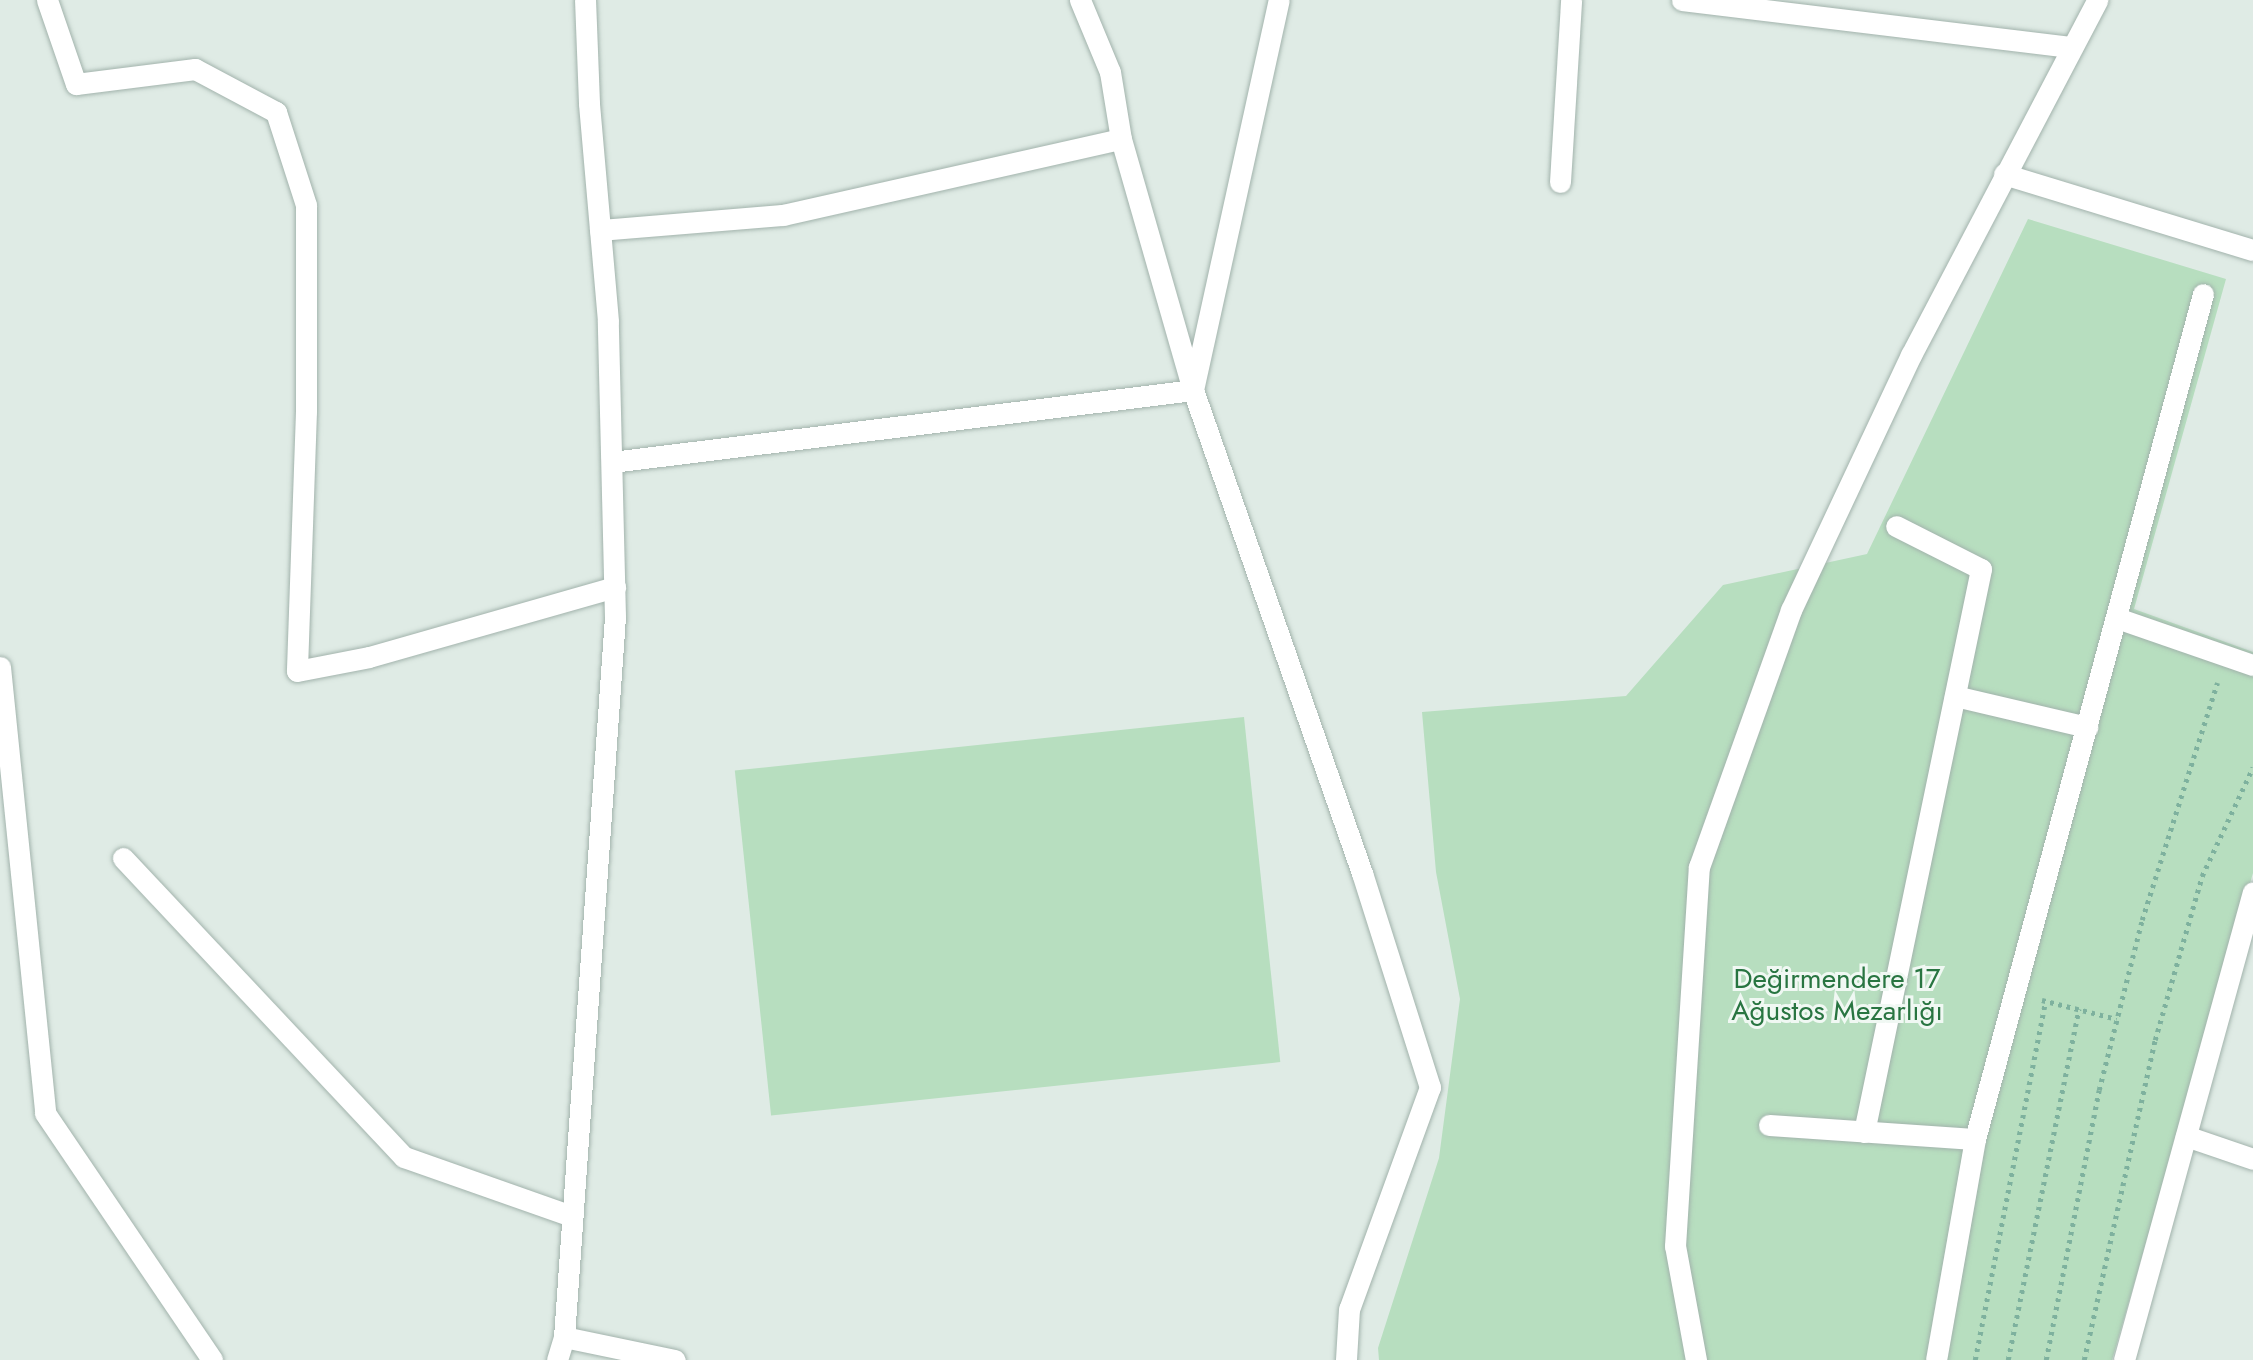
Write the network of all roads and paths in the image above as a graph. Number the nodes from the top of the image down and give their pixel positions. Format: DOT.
graph roads {
  1 [pos="47,0"];
  2 [pos="585,0"];
  3 [pos="1080,0"];
  4 [pos="1279,0"];
  5 [pos="1571,0"];
  6 [pos="1682,0"];
  7 [pos="2097,0"];
  8 [pos="2070,47"];
  9 [pos="1121,139"];
  10 [pos="2004,174"];
  11 [pos="1560,181"];
  12 [pos="600,230"];
  13 [pos="2253,250"];
  14 [pos="2203,294"];
  15 [pos="1193,390"];
  16 [pos="612,463"];
  17 [pos="1896,526"];
  18 [pos="615,587"];
  19 [pos="2117,618"];
  20 [pos="2226,656"];
  21 [pos="2253,665"];
  22 [pos="0,667"];
  23 [pos="1955,696"];
  24 [pos="2087,727"];
  25 [pos="2253,767"];
  26 [pos="123,859"];
  27 [pos="2253,892"];
  28 [pos="2014,993"];
  29 [pos="2045,1001"];
  30 [pos="2078,1009"];
  31 [pos="2117,1020"];
  32 [pos="1769,1125"];
  33 [pos="1864,1132"];
  34 [pos="2186,1136"];
  35 [pos="1975,1139"];
  36 [pos="2253,1158"];
  37 [pos="572,1216"];
  38 [pos="564,1337"];
  39 [pos="212,1360"];
  40 [pos="557,1360"];
  41 [pos="675,1360"];
  42 [pos="1346,1360"];
  43 [pos="1696,1360"];
  44 [pos="1936,1360"];
  45 [pos="1976,1360"];
  46 [pos="2008,1360"];
  47 [pos="2046,1360"];
  48 [pos="2084,1360"];
  49 [pos="2124,1360"];
  1 -- 18 [label="street"];
  2 -- 12 [label="street"];
  3 -- 9 [label="street"];
  4 -- 15 [label="street"];
  5 -- 11 [label="street"];
  6 -- 8 [label="street"];
  7 -- 8 [label="street"];
  8 -- 10 [label="street"];
  9 -- 12 [label="street"];
  9 -- 15 [label="street"];
  10 -- 13 [label="street"];
  10 -- 43 [label="street"];
  12 -- 16 [label="street"];
  14 -- 19 [label="street"];
  15 -- 16 [label="street"];
  15 -- 42 [label="street"];
  16 -- 18 [label="street"];
  17 -- 23 [label="street"];
  18 -- 37 [label="street"];
  19 -- 20 [label="street"];
  19 -- 24 [label="street"];
  20 -- 21 [label="street"];
  20 -- 31 [label="path"];
  22 -- 39 [label="street"];
  23 -- 24 [label="street"];
  23 -- 33 [label="street"];
  24 -- 28 [label="street"];
  25 -- 48 [label="path"];
  26 -- 37 [label="street"];
  27 -- 34 [label="street"];
  28 -- 29 [label="path"];
  28 -- 35 [label="street"];
  29 -- 30 [label="path"];
  29 -- 45 [label="path"];
  30 -- 31 [label="path"];
  30 -- 46 [label="path"];
  31 -- 47 [label="path"];
  32 -- 33 [label="street"];
  33 -- 35 [label="street"];
  34 -- 36 [label="street"];
  34 -- 49 [label="street"];
  35 -- 44 [label="street"];
  37 -- 38 [label="street"];
  38 -- 40 [label="street"];
  38 -- 41 [label="street"];
}
